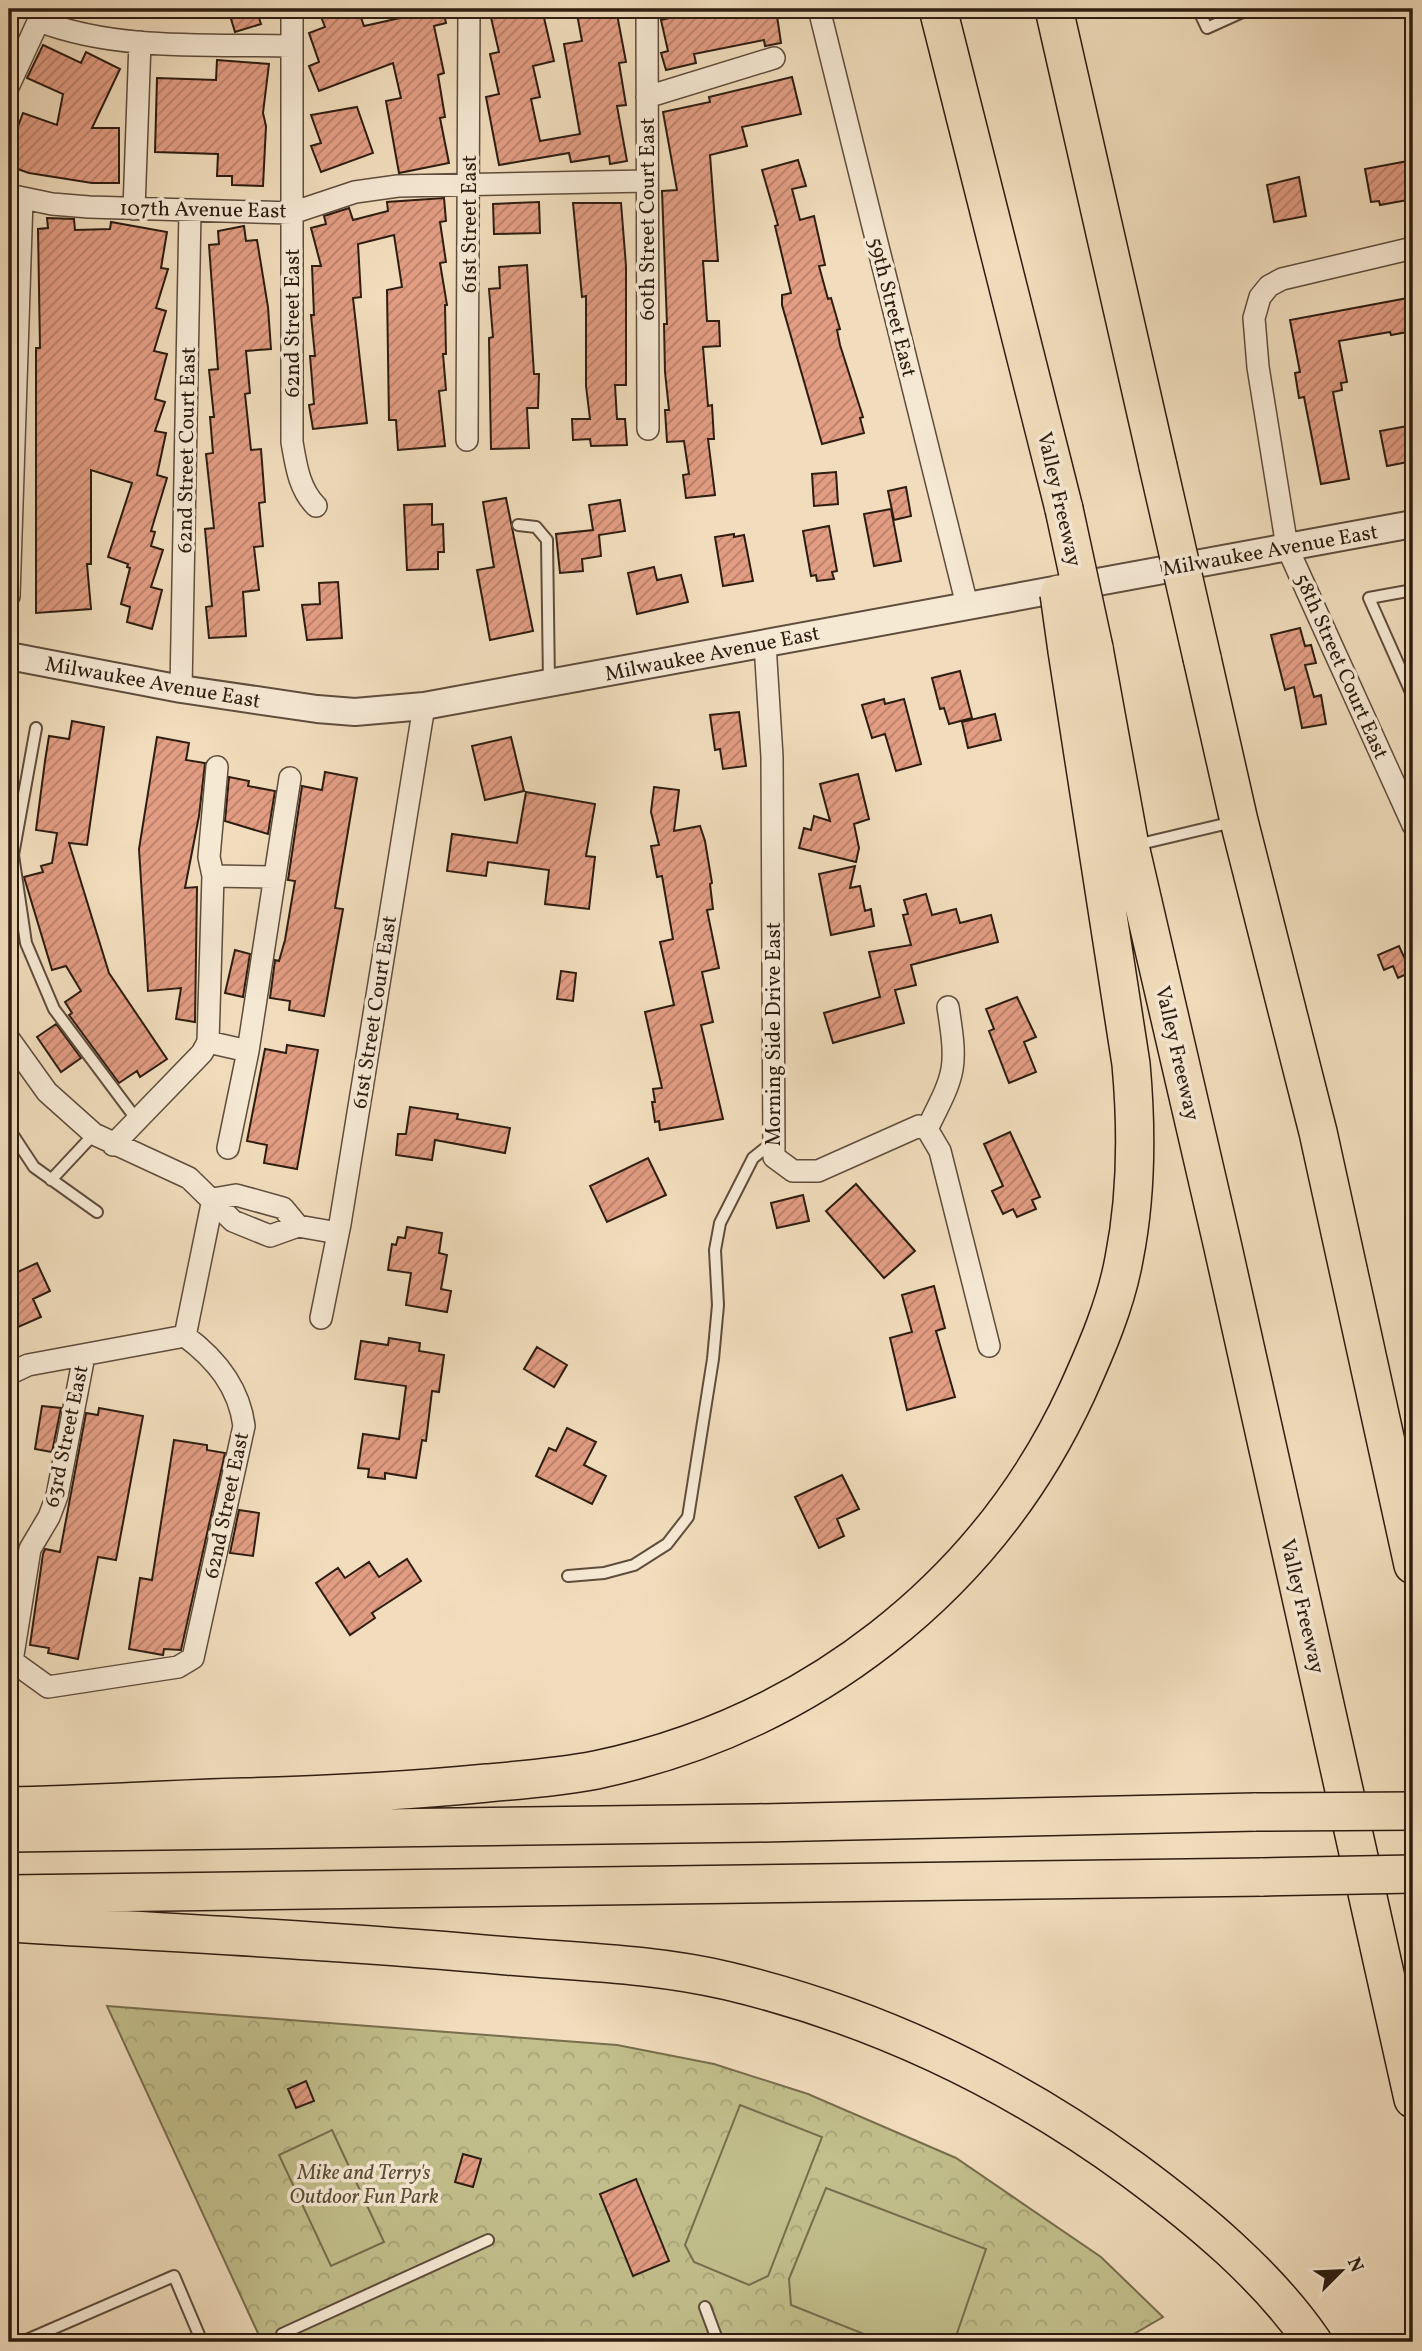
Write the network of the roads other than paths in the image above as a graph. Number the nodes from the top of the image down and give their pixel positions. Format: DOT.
graph roads {
  1 [pos="292,9"];
  2 [pos="469,9"];
  3 [pos="647,9"];
  4 [pos="819,9"];
  5 [pos="938,9"];
  6 [pos="1054,9"];
  7 [pos="1198,9"];
  8 [pos="1249,9"];
  9 [pos="42,15"];
  10 [pos="140,42"];
  11 [pos="292,46"];
  12 [pos="774,58"];
  13 [pos="9,85"];
  14 [pos="647,96"];
  15 [pos="647,181"];
  16 [pos="470,184"];
  17 [pos="15,197"];
  18 [pos="134,209"];
  19 [pos="190,211"];
  20 [pos="292,213"];
  21 [pos="1413,248"];
  22 [pos="648,429"];
  23 [pos="467,440"];
  24 [pos="316,506"];
  25 [pos="1413,524"];
  26 [pos="518,526"];
  27 [pos="1287,547"];
  28 [pos="1413,590"];
  29 [pos="9,596"];
  30 [pos="967,604"];
  31 [pos="765,644"];
  32 [pos="1081,650"];
  33 [pos="9,656"];
  34 [pos="549,683"];
  35 [pos="181,689"];
  36 [pos="1413,697"];
  37 [pos="424,706"];
  38 [pos="36,728"];
  39 [pos="217,767"];
  40 [pos="290,778"];
  41 [pos="1239,821"];
  42 [pos="1413,825"];
  43 [pos="1130,846"];
  44 [pos="11,854"];
  45 [pos="213,876"];
  46 [pos="275,877"];
  47 [pos="948,1007"];
  48 [pos="9,1039"];
  49 [pos="208,1042"];
  50 [pos="248,1051"];
  51 [pos="137,1120"];
  52 [pos="9,1129"];
  53 [pos="927,1129"];
  54 [pos="1318,1132"];
  55 [pos="94,1134"];
  56 [pos="773,1142"];
  57 [pos="113,1144"];
  58 [pos="228,1148"];
  59 [pos="51,1180"];
  60 [pos="213,1199"];
  61 [pos="258,1201"];
  62 [pos="97,1212"];
  63 [pos="298,1226"];
  64 [pos="247,1227"];
  65 [pos="338,1233"];
  66 [pos="321,1318"];
  67 [pos="185,1336"];
  68 [pos="989,1346"];
  69 [pos="83,1356"];
  70 [pos="9,1374"];
  71 [pos="1413,1524"];
  72 [pos="9,1558"];
  73 [pos="1413,1565"];
  74 [pos="568,1576"];
  75 [pos="23,1588"];
  76 [pos="104,1679"];
  77 [pos="9,1806"];
  78 [pos="1413,1811"];
  79 [pos="9,1833"];
  80 [pos="1413,1874"];
  81 [pos="9,1894"];
  82 [pos="9,1923"];
  83 [pos="1413,2099"];
  84 [pos="488,2241"];
  85 [pos="705,2307"];
  86 [pos="23,2342"];
  87 [pos="202,2342"];
  88 [pos="286,2342"];
  89 [pos="718,2342"];
  90 [pos="1313,2342"];
  1 -- 11 [label="street, 62nd Street East"];
  2 -- 16 [label="street, 61st Street East"];
  3 -- 14 [label="street, 60th Street Court East"];
  4 -- 30 [label="street, 59th Street East"];
  5 -- 32 [label="highway, Valley Freeway, bridge"];
  6 -- 41 [label="highway, bridge"];
  7 -- 8 [label="lane"];
  9 -- 10 [label="street"];
  9 -- 13 [label="street"];
  10 -- 11 [label="street"];
  10 -- 18 [label="street"];
  11 -- 20 [label="street, 62nd Street East"];
  12 -- 14 [label="street"];
  14 -- 15 [label="street, 60th Street Court East"];
  15 -- 16 [label="street, 107th Avenue East"];
  15 -- 22 [label="street, 60th Street Court East"];
  16 -- 20 [label="street, 107th Avenue East"];
  16 -- 23 [label="street, 61st Street East"];
  17 -- 18 [label="street, 107th Avenue East"];
  17 -- 29 [label="street"];
  18 -- 19 [label="street, 107th Avenue East"];
  19 -- 20 [label="street, 107th Avenue East"];
  19 -- 35 [label="street, 62nd Street Court East"];
  20 -- 24 [label="street, 62nd Street East"];
  21 -- 27 [label="street, 58th Street Court East"];
  25 -- 27 [label="street, Milwaukee Avenue East"];
  26 -- 34 [label="lane"];
  27 -- 30 [label="street, Milwaukee Avenue East"];
  27 -- 42 [label="street, 58th Street Court East"];
  28 -- 36 [label="lane"];
  30 -- 31 [label="street, Milwaukee Avenue East"];
  31 -- 34 [label="street, Milwaukee Avenue East"];
  31 -- 56 [label="street, Morning Side Drive East"];
  32 -- 43 [label="highway, Valley Freeway"];
  32 -- 77 [label="highway"];
  33 -- 35 [label="street, Milwaukee Avenue East"];
  34 -- 37 [label="street, Milwaukee Avenue East"];
  35 -- 37 [label="street, Milwaukee Avenue East"];
  37 -- 65 [label="street, 61st Street Court East"];
  38 -- 44 [label="lane"];
  39 -- 45 [label="street"];
  40 -- 46 [label="street"];
  41 -- 43 [label="lane"];
  41 -- 54 [label="highway"];
  43 -- 83 [label="highway, Valley Freeway"];
  44 -- 51 [label="lane"];
  45 -- 46 [label="street"];
  45 -- 49 [label="street"];
  46 -- 50 [label="street"];
  47 -- 53 [label="street"];
  48 -- 55 [label="street"];
  49 -- 50 [label="street"];
  49 -- 51 [label="street"];
  50 -- 58 [label="street"];
  51 -- 57 [label="street"];
  52 -- 59 [label="lane"];
  53 -- 56 [label="street, Morning Side Drive East"];
  53 -- 68 [label="street"];
  54 -- 71 [label="highway"];
  54 -- 73 [label="highway"];
  55 -- 57 [label="street"];
  55 -- 59 [label="lane"];
  56 -- 74 [label="lane"];
  57 -- 60 [label="street"];
  59 -- 62 [label="lane"];
  60 -- 61 [label="street"];
  60 -- 64 [label="street"];
  60 -- 67 [label="street"];
  61 -- 63 [label="street"];
  61 -- 64 [label="lane"];
  63 -- 64 [label="street"];
  63 -- 65 [label="street"];
  65 -- 66 [label="street, 61st Street Court East"];
  67 -- 69 [label="street"];
  67 -- 76 [label="street, 62nd Street East"];
  69 -- 70 [label="street"];
  69 -- 75 [label="street, 63rd Street East"];
  72 -- 75 [label="street"];
  75 -- 76 [label="street, 63rd Street East"];
  78 -- 79 [label="highway, bridge"];
  80 -- 81 [label="highway, bridge"];
  82 -- 90 [label="highway"];
  84 -- 88 [label="lane"];
  85 -- 89 [label="lane"];
  86 -- 87 [label="lane"];
}
